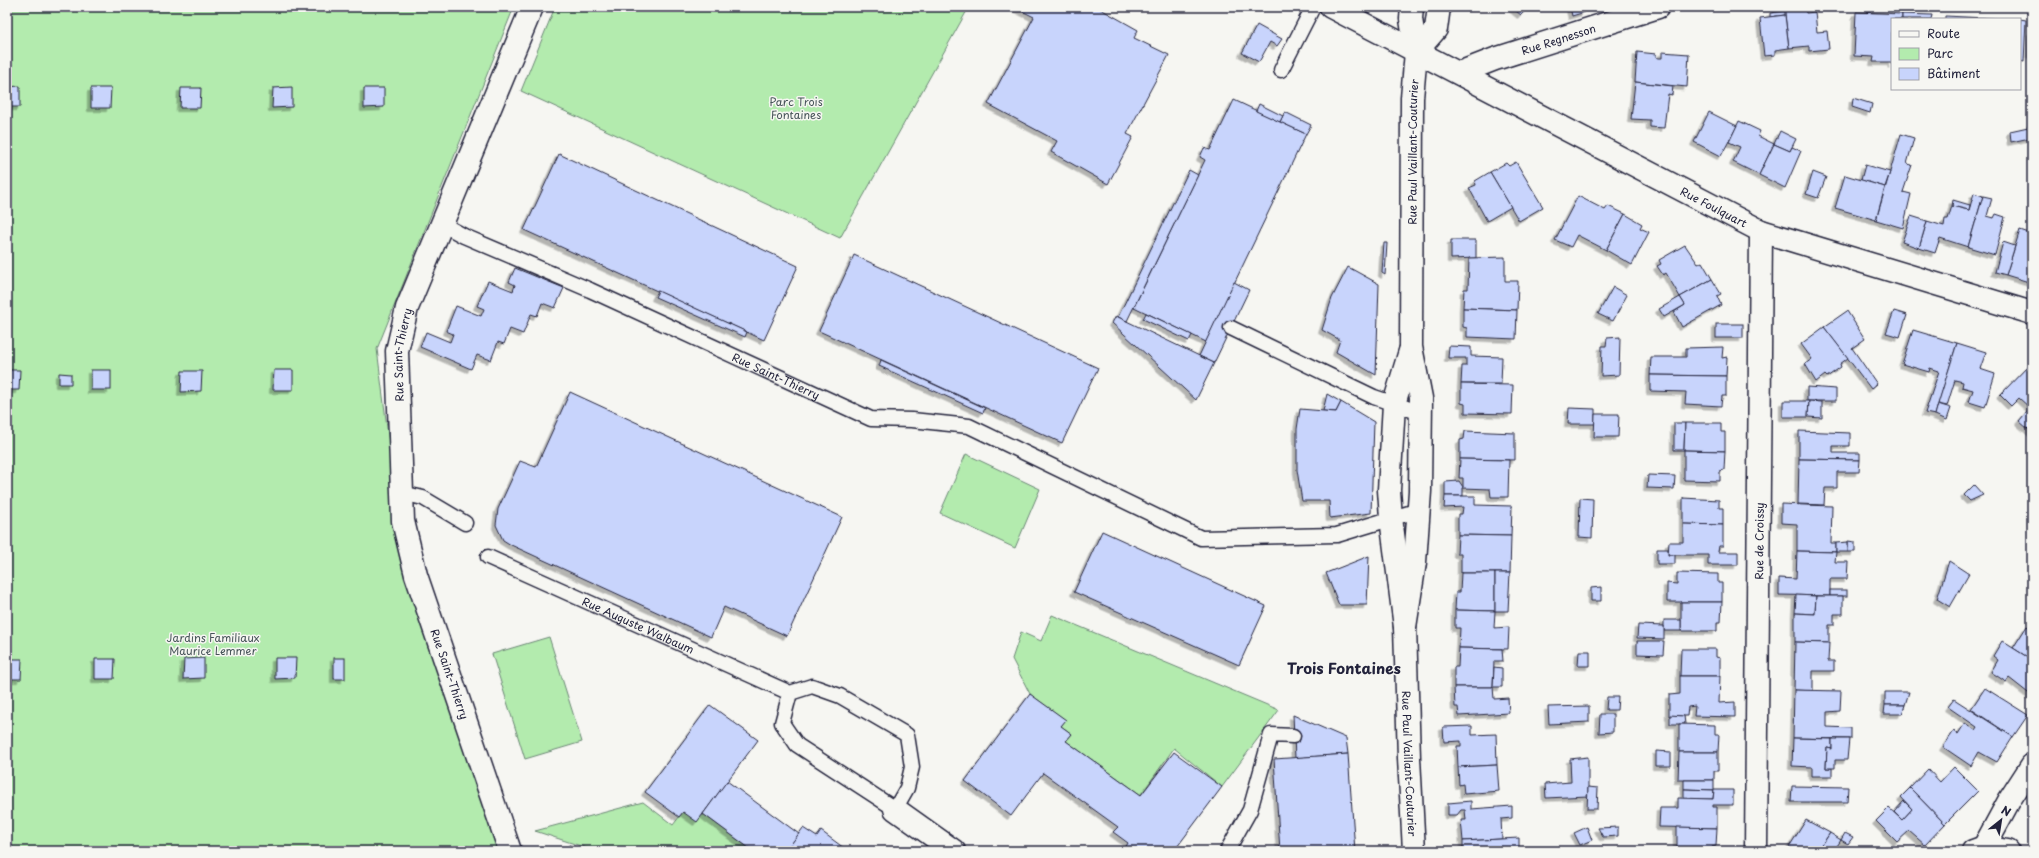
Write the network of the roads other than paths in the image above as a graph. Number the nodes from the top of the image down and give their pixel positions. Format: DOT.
graph roads {
  1 [pos="532,7"];
  2 [pos="1314,7"];
  3 [pos="1331,7"];
  4 [pos="1412,7"];
  5 [pos="1439,7"];
  6 [pos="1658,7"];
  7 [pos="1416,52"];
  8 [pos="1281,70"];
  9 [pos="1459,73"];
  10 [pos="442,224"];
  11 [pos="1762,231"];
  12 [pos="2032,313"];
  13 [pos="1231,328"];
  14 [pos="1411,348"];
  15 [pos="1394,404"];
  16 [pos="1421,413"];
  17 [pos="402,493"];
  18 [pos="1419,510"];
  19 [pos="1391,518"];
  20 [pos="465,523"];
  21 [pos="488,557"];
  22 [pos="1405,627"];
  23 [pos="790,693"];
  24 [pos="1293,736"];
  25 [pos="2032,765"];
  26 [pos="895,809"];
  27 [pos="1978,849"];
  28 [pos="510,851"];
  29 [pos="954,851"];
  30 [pos="1227,851"];
  31 [pos="1414,851"];
  32 [pos="1756,851"];
  33 [pos="2008,851"];
  1 -- 10 [label="street, Rue Saint-Thierry"];
  2 -- 8 [label="lane"];
  3 -- 7 [label="street"];
  4 -- 7 [label="street, Rue Paul Vaillant-Couturier"];
  5 -- 7 [label="street"];
  6 -- 9 [label="street, Rue Regnesson"];
  7 -- 9 [label="street, Rue Foulquart"];
  7 -- 14 [label="street, Rue Paul Vaillant-Couturier"];
  9 -- 11 [label="street, Rue Foulquart"];
  10 -- 17 [label="street, Rue Saint-Thierry"];
  10 -- 19 [label="lane, Rue Saint-Thierry"];
  11 -- 12 [label="street, Rue Foulquart"];
  11 -- 32 [label="street, Rue de Croissy"];
  13 -- 15 [label="lane"];
  14 -- 15 [label="street, Rue Paul Vaillant-Couturier"];
  14 -- 16 [label="street, Rue Paul Vaillant-Couturier"];
  15 -- 16 [label="lane"];
  15 -- 19 [label="street, Rue Paul Vaillant-Couturier"];
  16 -- 18 [label="street, Rue Paul Vaillant-Couturier"];
  17 -- 20 [label="lane"];
  17 -- 28 [label="street, Rue Saint-Thierry"];
  18 -- 19 [label="lane"];
  18 -- 22 [label="street, Rue Paul Vaillant-Couturier"];
  19 -- 22 [label="street, Rue Paul Vaillant-Couturier"];
  21 -- 23 [label="lane, Rue Auguste Walbaum"];
  22 -- 31 [label="street, Rue Paul Vaillant-Couturier"];
  23 -- 26 [label="lane"];
  23 -- 26 [label="lane"];
  24 -- 30 [label="lane"];
  25 -- 27 [label="street"];
  26 -- 29 [label="street"];
  27 -- 33 [label="street"];
}
